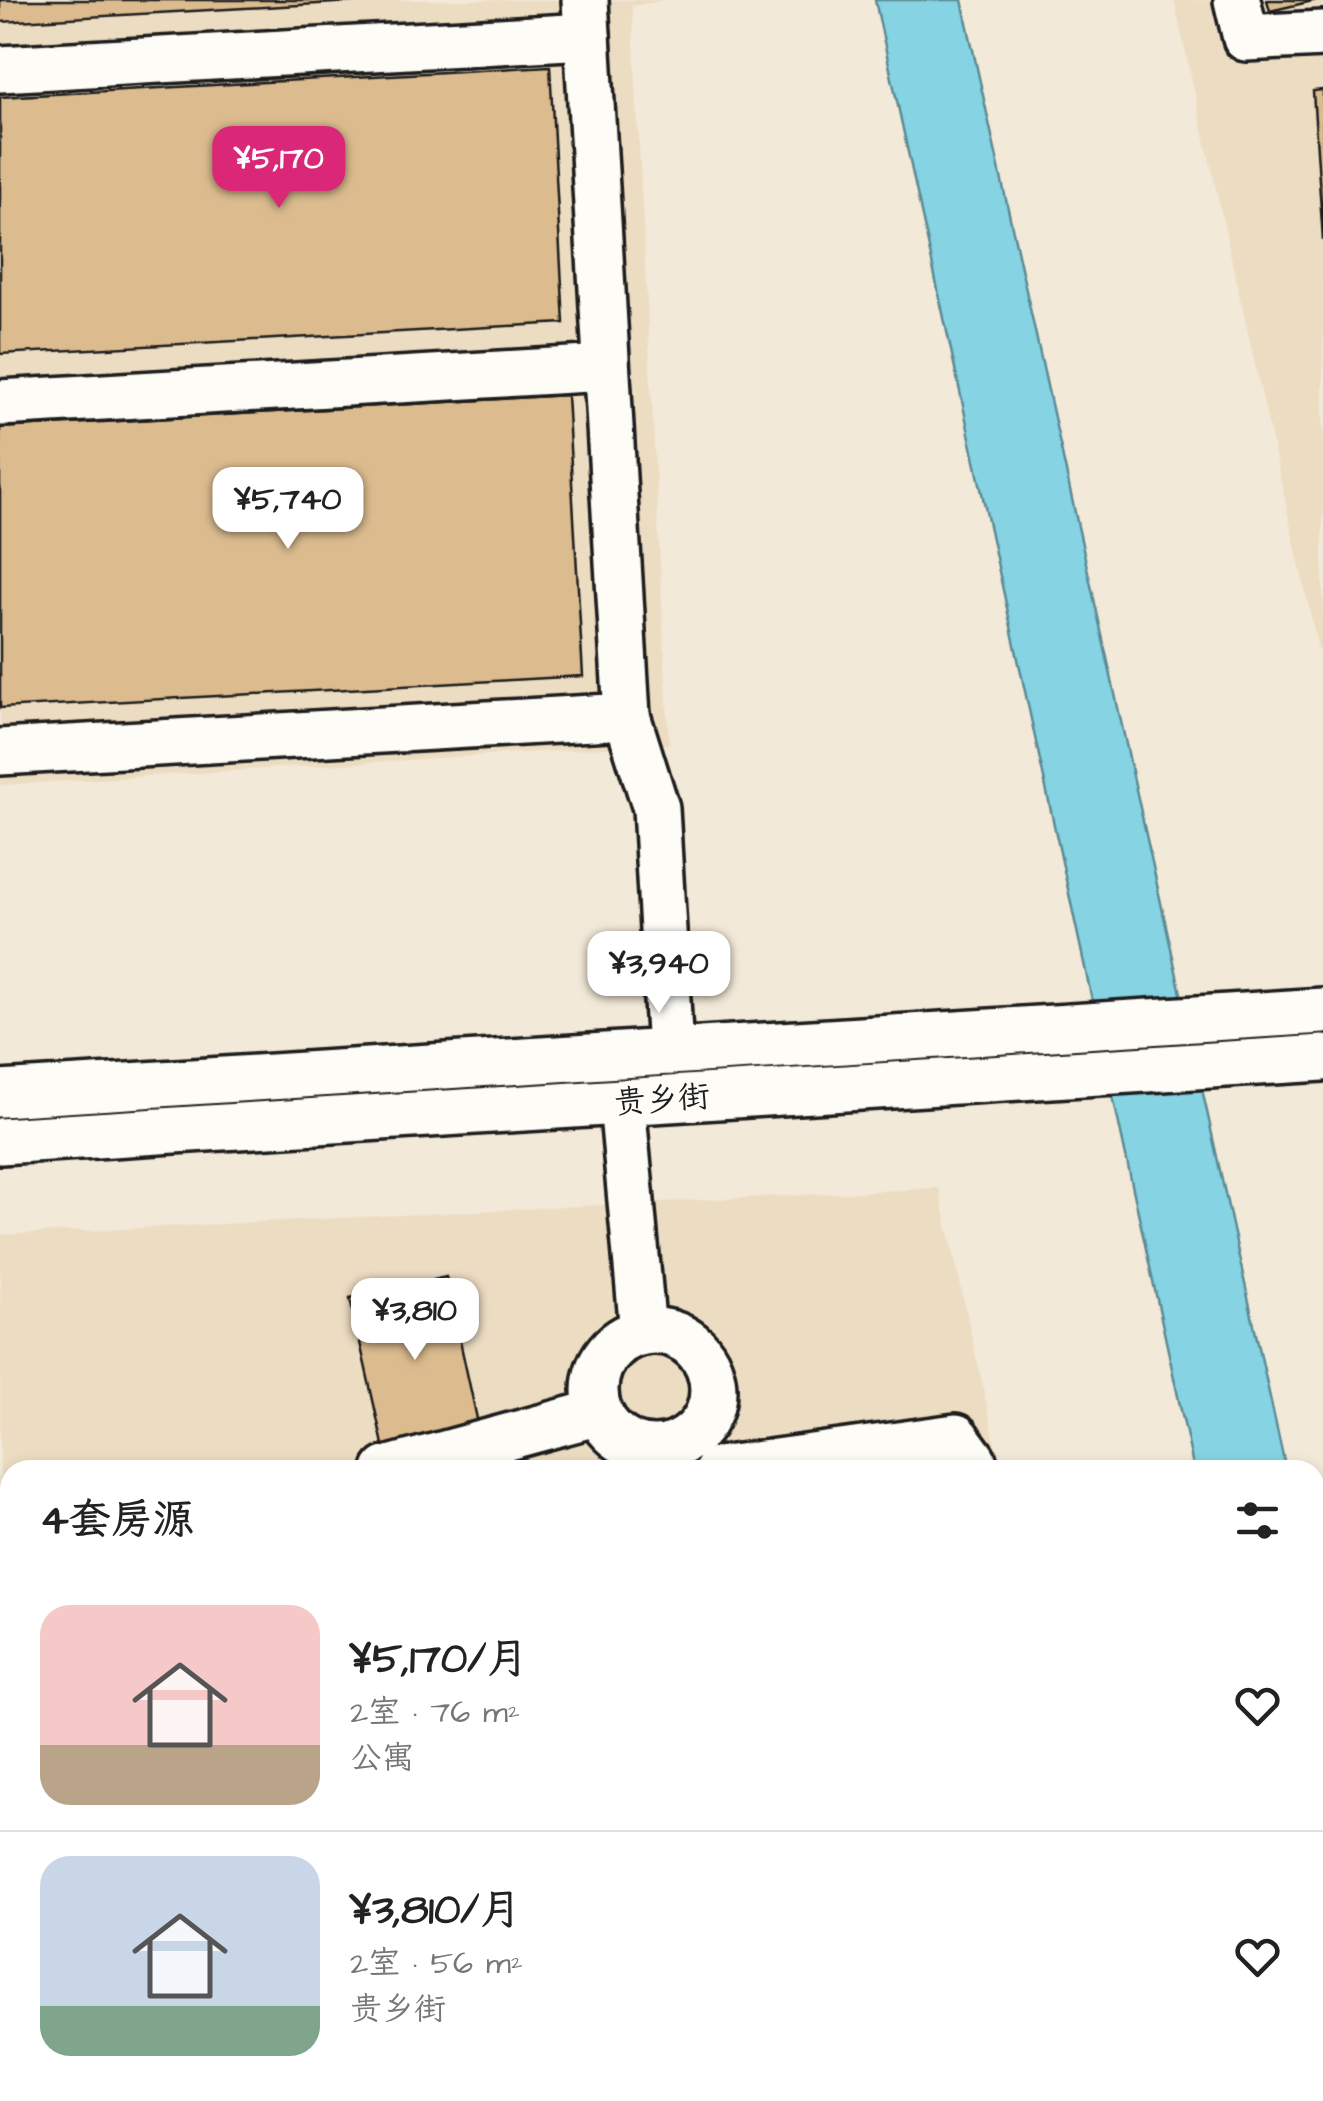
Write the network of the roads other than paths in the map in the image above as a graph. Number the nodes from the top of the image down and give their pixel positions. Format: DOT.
graph roads {
  1 [pos="1237,0"];
  2 [pos="586,18"];
  3 [pos="1323,34"];
  4 [pos="0,69"];
  5 [pos="606,368"];
  6 [pos="0,402"];
  7 [pos="626,716"];
  8 [pos="0,752"];
  9 [pos="1323,1011"];
  10 [pos="670,1052"];
  11 [pos="1323,1058"];
  12 [pos="0,1094"];
  13 [pos="622,1102"];
  14 [pos="0,1141"];
  15 [pos="643,1332"];
  16 [pos="599,1412"];
  17 [pos="670,1459"];
  18 [pos="423,1460"];
  19 [pos="790,1460"];
  20 [pos="973,1460"];
  1 -- 3 [label="street"];
  2 -- 4 [label="street"];
  2 -- 5 [label="street"];
  5 -- 6 [label="street"];
  5 -- 7 [label="street"];
  7 -- 8 [label="street"];
  7 -- 10 [label="street"];
  9 -- 10 [label="street, 贵乡街"];
  10 -- 12 [label="street, 贵乡街"];
  11 -- 13 [label="street, 贵乡街"];
  13 -- 14 [label="street, 贵乡街"];
  13 -- 15 [label="street"];
  15 -- 16 [label="street"];
  15 -- 17 [label="street"];
  16 -- 17 [label="street"];
  16 -- 18 [label="street"];
  19 -- 20 [label="street"];
}
